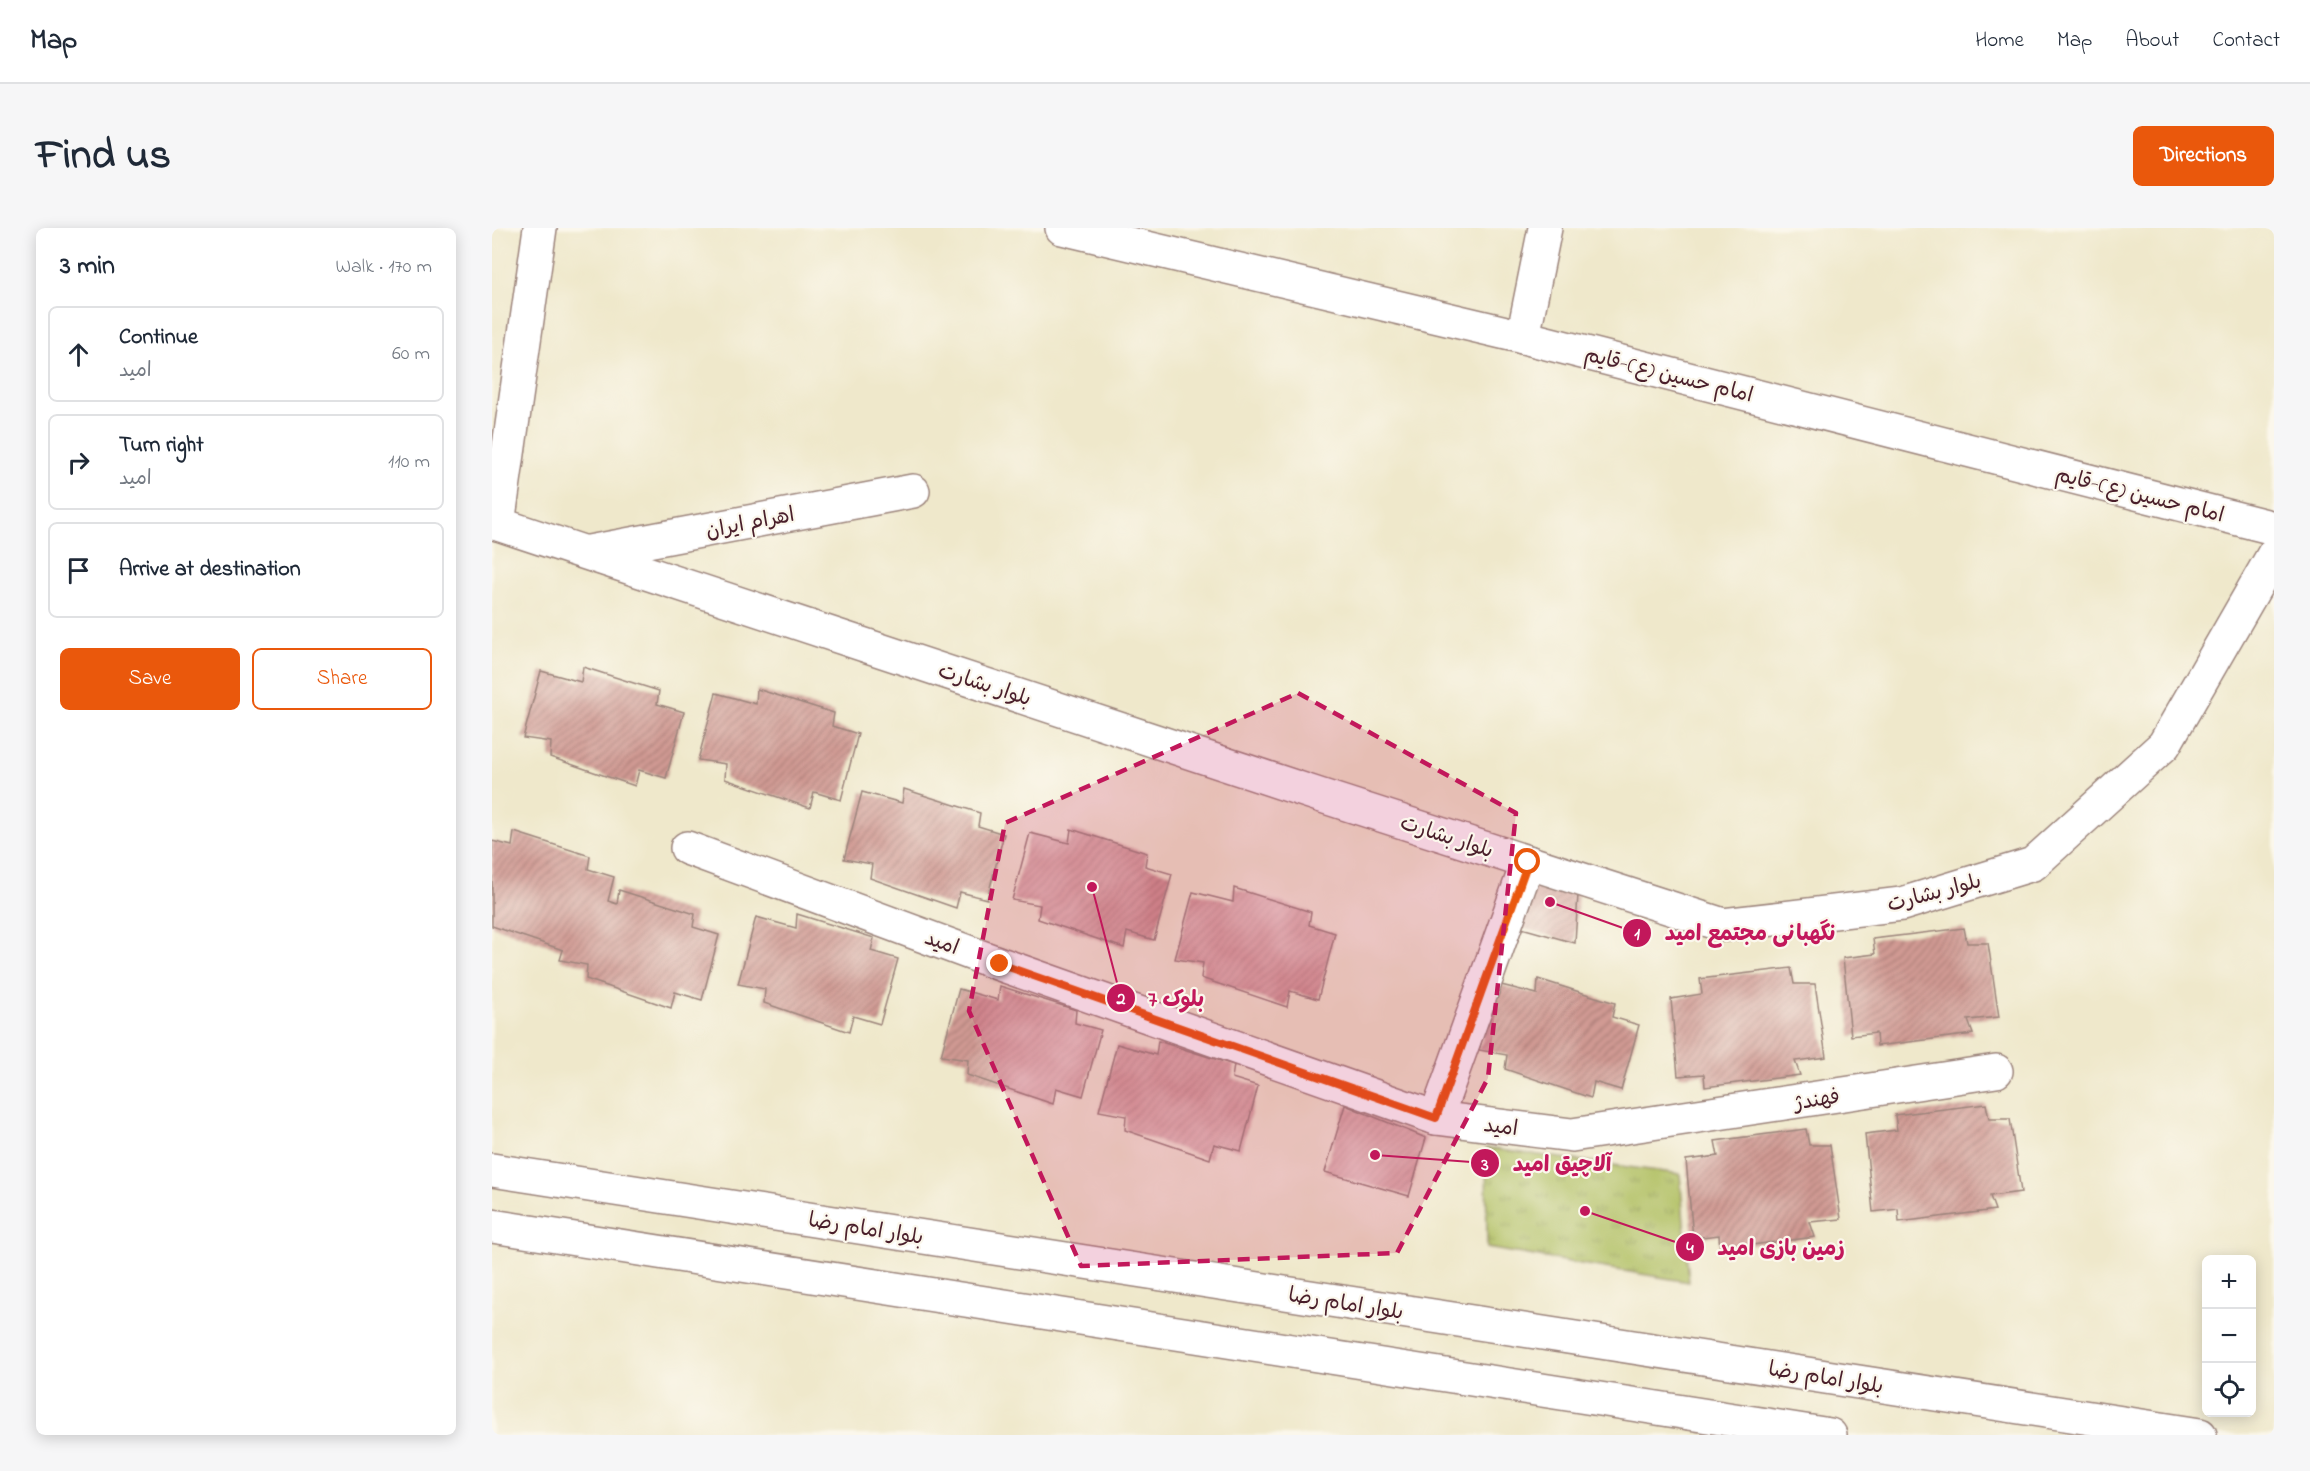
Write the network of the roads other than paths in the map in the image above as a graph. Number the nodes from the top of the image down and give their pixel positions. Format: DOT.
graph roads {
  1 [pos="540,228"];
  2 [pos="1062,228"];
  3 [pos="1545,228"];
  4 [pos="1523,337"];
  5 [pos="913,491"];
  6 [pos="495,523"];
  7 [pos="2274,528"];
  8 [pos="587,553"];
  9 [pos="2274,554"];
  10 [pos="687,848"];
  11 [pos="1528,862"];
  12 [pos="1996,1071"];
  13 [pos="1436,1118"];
  14 [pos="1638,1126"];
  15 [pos="492,1170"];
  16 [pos="492,1226"];
  17 [pos="1830,1435"];
  18 [pos="2200,1435"];
  1 -- 6 [label="street"];
  2 -- 4 [label="street, امام حسین (ع)-قایم"];
  3 -- 4 [label="street"];
  4 -- 7 [label="street, امام حسین (ع)-قایم"];
  5 -- 8 [label="street, اهرام ایران"];
  6 -- 8 [label="street, بلوار بشارت"];
  8 -- 11 [label="street, بلوار بشارت"];
  9 -- 11 [label="street, بلوار بشارت"];
  10 -- 13 [label="street, امید"];
  11 -- 13 [label="street"];
  12 -- 14 [label="street, فهندژ"];
  13 -- 14 [label="street, امید"];
  15 -- 18 [label="street, بلوار امام رضا"];
  16 -- 17 [label="street"];
}
